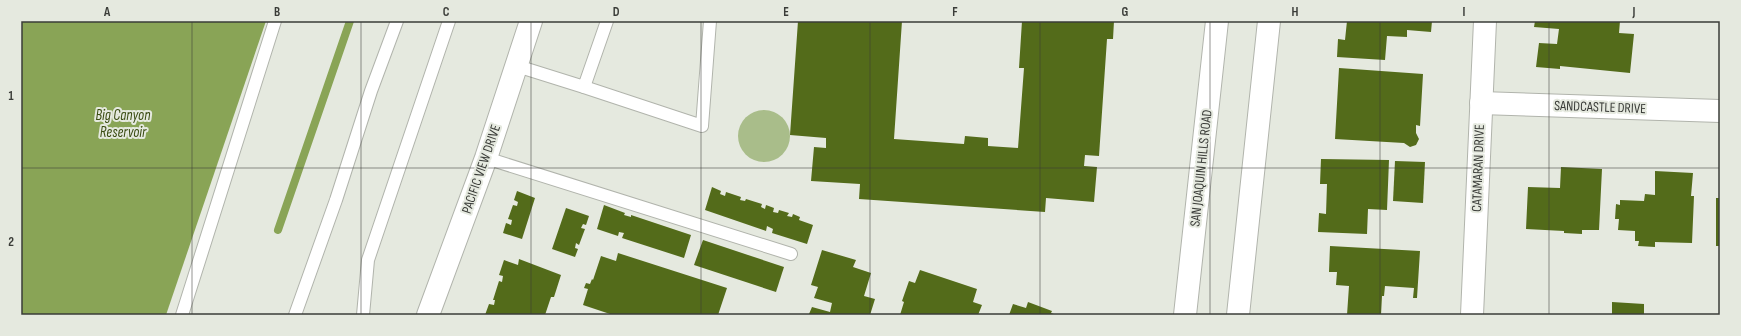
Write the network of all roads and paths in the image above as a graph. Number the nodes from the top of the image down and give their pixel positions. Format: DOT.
graph roads {
  1 [pos="275,21"];
  2 [pos="397,21"];
  3 [pos="450,21"];
  4 [pos="531,21"];
  5 [pos="607,21"];
  6 [pos="710,21"];
  7 [pos="1218,21"];
  8 [pos="1269,21"];
  9 [pos="1484,21"];
  10 [pos="517,66"];
  11 [pos="584,87"];
  12 [pos="1481,103"];
  13 [pos="1720,111"];
  14 [pos="486,158"];
  15 [pos="791,254"];
  16 [pos="182,315"];
  17 [pos="295,315"];
  18 [pos="363,315"];
  19 [pos="428,315"];
  20 [pos="1185,315"];
  21 [pos="1238,315"];
  22 [pos="1472,315"];
  1 -- 16 [label="lane"];
  2 -- 17 [label="lane"];
  3 -- 18 [label="lane"];
  4 -- 10 [label="street, PACIFIC VIEW DRIVE"];
  5 -- 11 [label="lane"];
  6 -- 11 [label="lane"];
  7 -- 20 [label="street, SAN JOAQUIN HILLS ROAD"];
  8 -- 21 [label="street"];
  9 -- 12 [label="street, CATAMARAN DRIVE"];
  10 -- 11 [label="lane"];
  10 -- 14 [label="street, PACIFIC VIEW DRIVE"];
  12 -- 13 [label="street, SANDCASTLE DRIVE"];
  12 -- 22 [label="street, CATAMARAN DRIVE"];
  14 -- 15 [label="lane"];
  14 -- 19 [label="street, PACIFIC VIEW DRIVE"];
}
